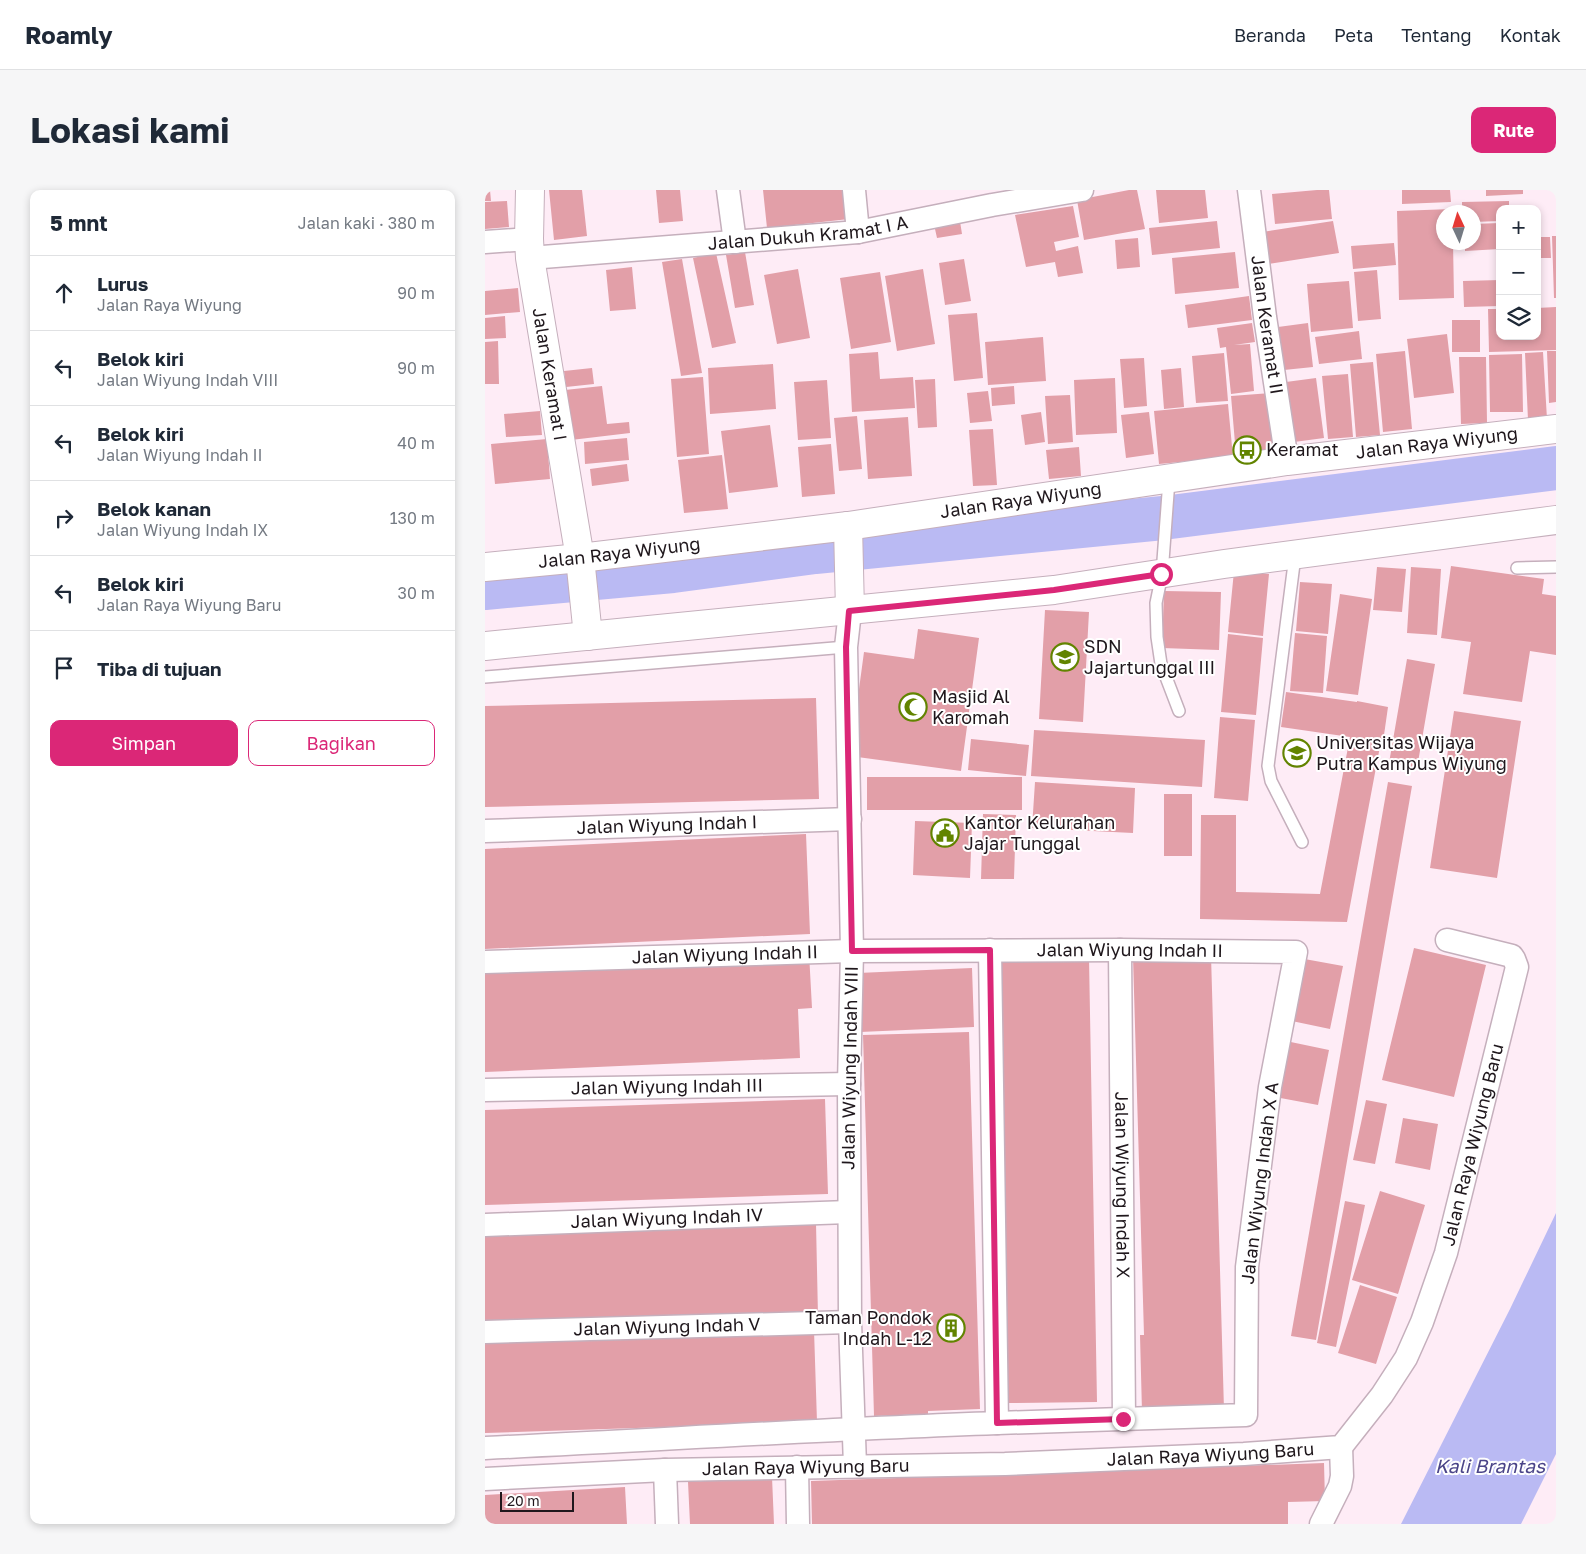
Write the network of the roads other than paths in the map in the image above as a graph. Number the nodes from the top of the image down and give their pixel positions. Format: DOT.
graph roads {
  1 [pos="530,190"];
  2 [pos="728,190"];
  3 [pos="854,190"];
  4 [pos="1082,190"];
  5 [pos="1249,190"];
  6 [pos="1017,195"];
  7 [pos="858,232"];
  8 [pos="485,242"];
  9 [pos="735,242"];
  10 [pos="529,249"];
  11 [pos="1556,429"];
  12 [pos="1287,461"];
  13 [pos="1169,480"];
  14 [pos="1556,520"];
  15 [pos="848,533"];
  16 [pos="1295,556"];
  17 [pos="1162,566"];
  18 [pos="485,567"];
  19 [pos="581,568"];
  20 [pos="1517,568"];
  21 [pos="1556,568"];
  22 [pos="849,608"];
  23 [pos="587,629"];
  24 [pos="485,646"];
  25 [pos="846,647"];
  26 [pos="485,676"];
  27 [pos="1179,711"];
  28 [pos="850,819"];
  29 [pos="485,831"];
  30 [pos="1302,842"];
  31 [pos="1447,940"];
  32 [pos="990,950"];
  33 [pos="1120,950"];
  34 [pos="852,951"];
  35 [pos="1296,952"];
  36 [pos="485,962"];
  37 [pos="849,1084"];
  38 [pos="485,1090"];
  39 [pos="849,1212"];
  40 [pos="485,1226"];
  41 [pos="850,1322"];
  42 [pos="485,1332"];
  43 [pos="1246,1415"];
  44 [pos="1123,1419"];
  45 [pos="997,1423"];
  46 [pos="853,1430"];
  47 [pos="1341,1447"];
  48 [pos="485,1448"];
  49 [pos="855,1466"];
  50 [pos="797,1467"];
  51 [pos="665,1470"];
  52 [pos="485,1479"];
  53 [pos="667,1524"];
  54 [pos="799,1524"];
  55 [pos="1321,1524"];
  1 -- 10 [label="main road, Jalan Keramat I"];
  2 -- 9 [label="street"];
  3 -- 7 [label="street"];
  4 -- 6 [label="street, Jalan Dukuh Kramat I A"];
  5 -- 12 [label="street, Jalan Keramat II"];
  6 -- 7 [label="street, Jalan Dukuh Kramat I A"];
  7 -- 9 [label="street, Jalan Dukuh Kramat I A"];
  8 -- 10 [label="street, Jalan Dukuh Kramat I A"];
  9 -- 10 [label="street, Jalan Dukuh Kramat I A"];
  10 -- 19 [label="main road, Jalan Keramat I"];
  11 -- 12 [label="main road, Jalan Raya Wiyung"];
  12 -- 13 [label="main road, Jalan Raya Wiyung"];
  13 -- 15 [label="main road, Jalan Raya Wiyung"];
  13 -- 17 [label="lane"];
  14 -- 16 [label="main road"];
  15 -- 19 [label="main road, Jalan Raya Wiyung"];
  15 -- 22 [label="main road"];
  16 -- 17 [label="main road"];
  16 -- 30 [label="lane"];
  17 -- 22 [label="main road"];
  17 -- 27 [label="lane"];
  18 -- 19 [label="main road, Jalan Raya Wiyung"];
  19 -- 23 [label="main road, Jalan Keramat I"];
  20 -- 21 [label="lane"];
  22 -- 23 [label="main road"];
  22 -- 25 [label="street, Jalan Wiyung Indah VIII"];
  23 -- 24 [label="main road"];
  25 -- 26 [label="lane"];
  25 -- 28 [label="street, Jalan Wiyung Indah VIII"];
  28 -- 29 [label="street, Jalan Wiyung Indah I"];
  28 -- 34 [label="street, Jalan Wiyung Indah VIII"];
  31 -- 47 [label="street, Jalan Raya Wiyung Baru"];
  32 -- 33 [label="street, Jalan Wiyung Indah II"];
  32 -- 34 [label="street, Jalan Wiyung Indah II"];
  32 -- 45 [label="street"];
  33 -- 35 [label="street, Jalan Wiyung Indah II"];
  33 -- 44 [label="street, Jalan Wiyung Indah X"];
  34 -- 36 [label="street, Jalan Wiyung Indah II"];
  34 -- 37 [label="street, Jalan Wiyung Indah VIII"];
  35 -- 43 [label="street, Jalan Wiyung Indah X A"];
  37 -- 38 [label="street, Jalan Wiyung Indah III"];
  37 -- 39 [label="street, Jalan Wiyung Indah VIII"];
  39 -- 40 [label="street, Jalan Wiyung Indah IV"];
  39 -- 41 [label="street, Jalan Wiyung Indah VIII"];
  41 -- 42 [label="street, Jalan Wiyung Indah V"];
  41 -- 46 [label="street, Jalan Wiyung Indah VIII"];
  43 -- 44 [label="street, Jalan Raya Wiyung Baru"];
  44 -- 45 [label="street, Jalan Raya Wiyung Baru"];
  45 -- 46 [label="street, Jalan Raya Wiyung Baru"];
  46 -- 48 [label="street, Jalan Raya Wiyung Baru"];
  46 -- 49 [label="street, Jalan Wiyung Indah VIII"];
  47 -- 49 [label="street, Jalan Raya Wiyung Baru"];
  47 -- 55 [label="street"];
  49 -- 50 [label="street, Jalan Raya Wiyung Baru"];
  50 -- 51 [label="street, Jalan Raya Wiyung Baru"];
  50 -- 54 [label="street"];
  51 -- 52 [label="street, Jalan Raya Wiyung Baru"];
  51 -- 53 [label="street"];
}
